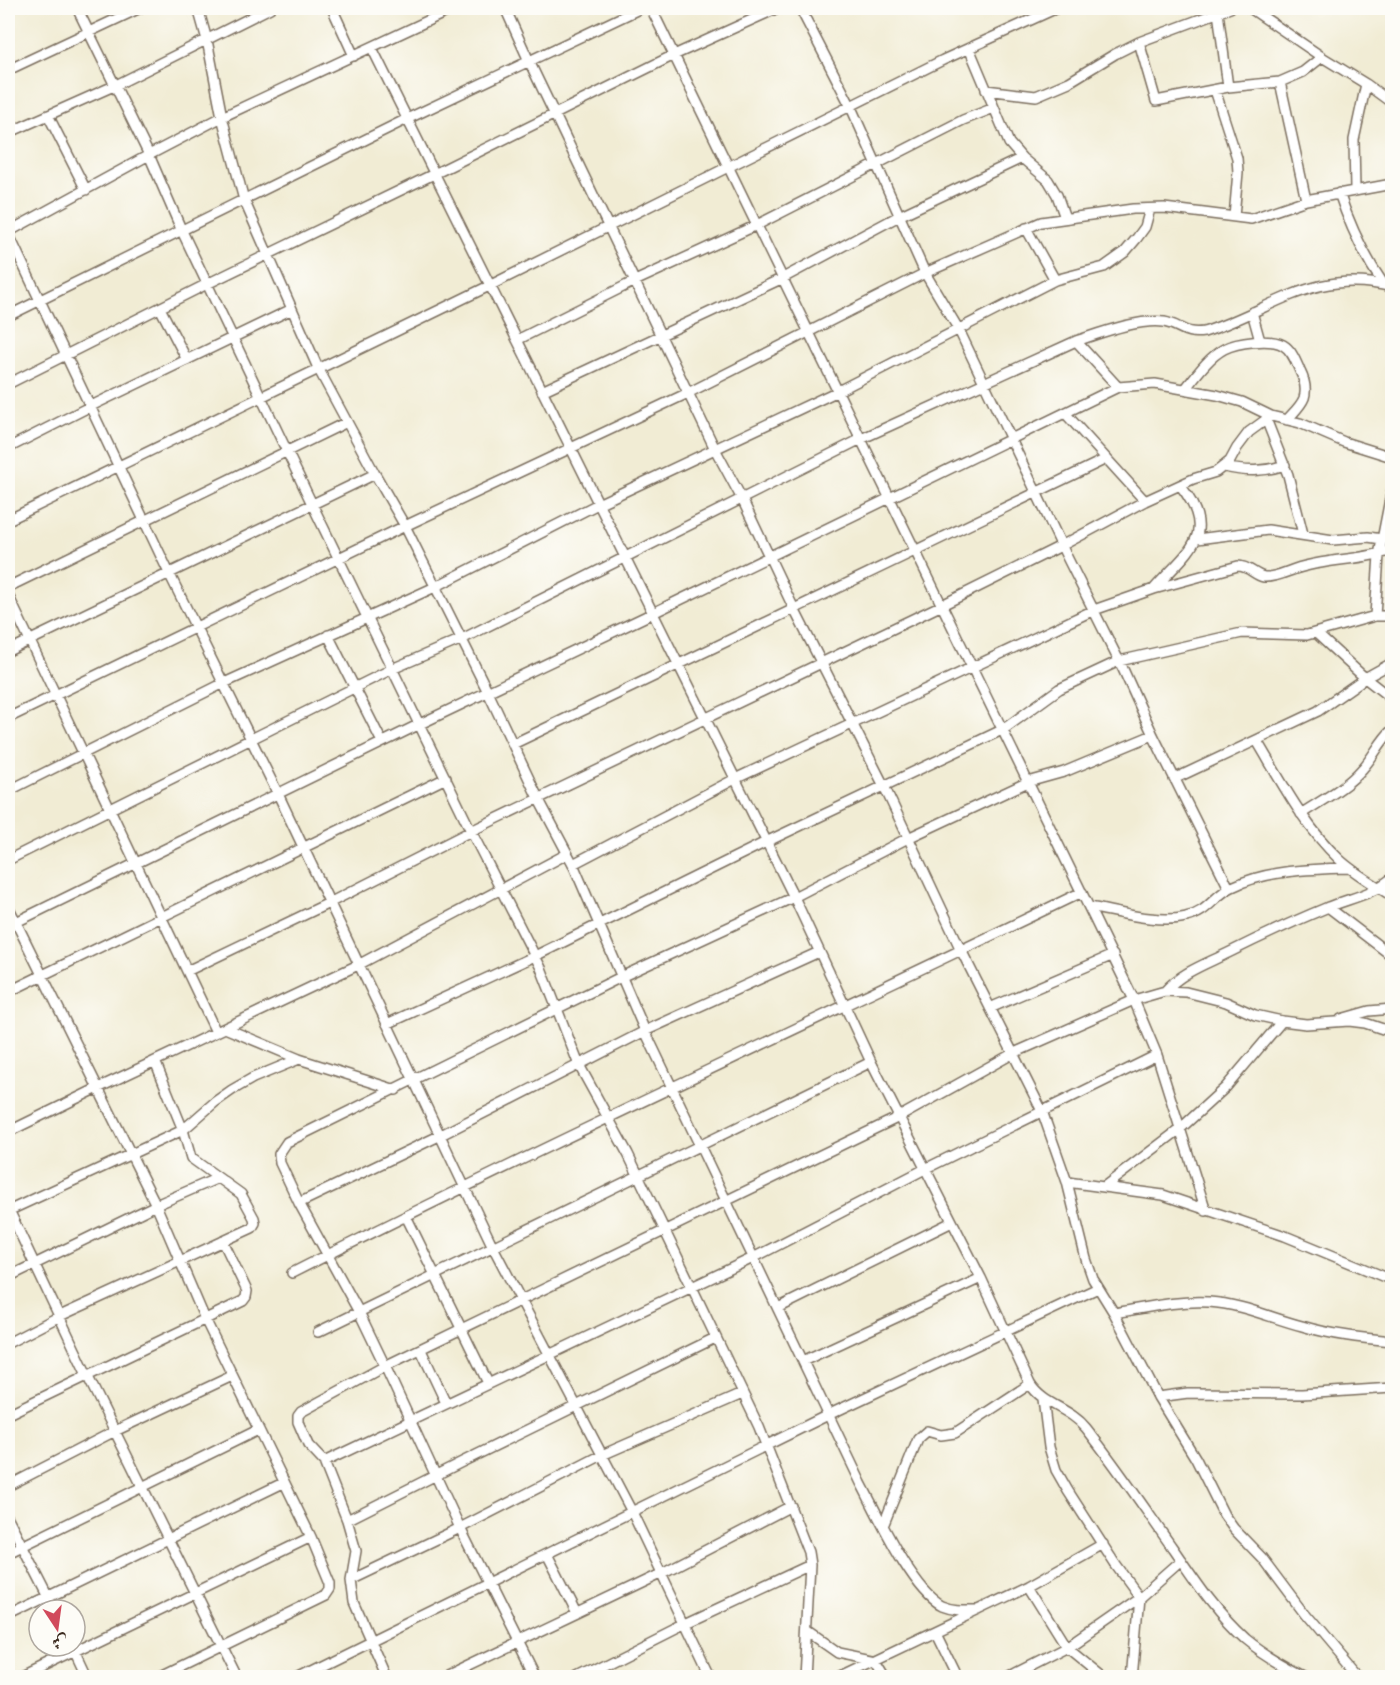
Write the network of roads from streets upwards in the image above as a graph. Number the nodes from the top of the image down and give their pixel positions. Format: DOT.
graph roads {
  1 [pos="77,8"];
  2 [pos="140,8"];
  3 [pos="198,8"];
  4 [pos="270,8"];
  5 [pos="332,8"];
  6 [pos="455,8"];
  7 [pos="505,8"];
  8 [pos="641,8"];
  9 [pos="651,8"];
  10 [pos="778,8"];
  11 [pos="800,8"];
  12 [pos="1057,8"];
  13 [pos="1230,8"];
  14 [pos="1250,8"];
  15 [pos="1218,12"];
  16 [pos="89,32"];
  17 [pos="207,40"];
  18 [pos="1139,42"];
  19 [pos="372,48"];
  20 [pos="969,48"];
  21 [pos="674,55"];
  22 [pos="354,56"];
  23 [pos="1322,57"];
  24 [pos="528,61"];
  25 [pos="8,70"];
  26 [pos="1280,82"];
  27 [pos="1366,84"];
  28 [pos="116,85"];
  29 [pos="1228,87"];
  30 [pos="986,90"];
  31 [pos="1215,90"];
  32 [pos="1392,103"];
  33 [pos="850,105"];
  34 [pos="994,108"];
  35 [pos="554,114"];
  36 [pos="48,115"];
  37 [pos="222,117"];
  38 [pos="407,119"];
  39 [pos="8,133"];
  40 [pos="149,154"];
  41 [pos="1022,158"];
  42 [pos="877,164"];
  43 [pos="727,166"];
  44 [pos="434,174"];
  45 [pos="1392,184"];
  46 [pos="86,190"];
  47 [pos="1355,190"];
  48 [pos="1339,193"];
  49 [pos="244,200"];
  50 [pos="1306,200"];
  51 [pos="1150,209"];
  52 [pos="899,216"];
  53 [pos="1234,217"];
  54 [pos="1065,218"];
  55 [pos="757,225"];
  56 [pos="608,226"];
  57 [pos="1026,228"];
  58 [pos="181,229"];
  59 [pos="8,232"];
  60 [pos="268,254"];
  61 [pos="926,273"];
  62 [pos="783,278"];
  63 [pos="635,280"];
  64 [pos="1055,280"];
  65 [pos="207,284"];
  66 [pos="489,286"];
  67 [pos="1388,286"];
  68 [pos="40,299"];
  69 [pos="160,308"];
  70 [pos="292,309"];
  71 [pos="1252,312"];
  72 [pos="8,316"];
  73 [pos="959,330"];
  74 [pos="809,331"];
  75 [pos="660,334"];
  76 [pos="234,338"];
  77 [pos="517,340"];
  78 [pos="1076,341"];
  79 [pos="1260,341"];
  80 [pos="67,356"];
  81 [pos="187,360"];
  82 [pos="318,368"];
  83 [pos="984,382"];
  84 [pos="8,384"];
  85 [pos="1118,387"];
  86 [pos="1186,388"];
  87 [pos="542,391"];
  88 [pos="838,391"];
  89 [pos="688,393"];
  90 [pos="262,398"];
  91 [pos="89,407"];
  92 [pos="1065,412"];
  93 [pos="1268,418"];
  94 [pos="1287,420"];
  95 [pos="347,422"];
  96 [pos="1011,438"];
  97 [pos="861,439"];
  98 [pos="8,448"];
  99 [pos="570,448"];
  100 [pos="715,449"];
  101 [pos="287,451"];
  102 [pos="1392,457"];
  103 [pos="1106,459"];
  104 [pos="117,465"];
  105 [pos="1285,465"];
  106 [pos="1224,467"];
  107 [pos="375,474"];
  108 [pos="1180,485"];
  109 [pos="1392,489"];
  110 [pos="1036,492"];
  111 [pos="889,497"];
  112 [pos="742,499"];
  113 [pos="1145,501"];
  114 [pos="312,504"];
  115 [pos="598,504"];
  116 [pos="8,520"];
  117 [pos="144,521"];
  118 [pos="405,526"];
  119 [pos="1303,534"];
  120 [pos="1197,539"];
  121 [pos="1382,539"];
  122 [pos="1061,546"];
  123 [pos="1392,550"];
  124 [pos="916,551"];
  125 [pos="769,555"];
  126 [pos="1379,555"];
  127 [pos="340,558"];
  128 [pos="625,558"];
  129 [pos="169,573"];
  130 [pos="435,586"];
  131 [pos="8,587"];
  132 [pos="1154,589"];
  133 [pos="8,596"];
  134 [pos="942,604"];
  135 [pos="794,609"];
  136 [pos="1094,610"];
  137 [pos="654,613"];
  138 [pos="1375,616"];
  139 [pos="1392,616"];
  140 [pos="368,618"];
  141 [pos="195,626"];
  142 [pos="1316,633"];
  143 [pos="328,635"];
  144 [pos="462,639"];
  145 [pos="29,640"];
  146 [pos="8,651"];
  147 [pos="1119,661"];
  148 [pos="822,662"];
  149 [pos="1392,663"];
  150 [pos="678,665"];
  151 [pos="973,666"];
  152 [pos="393,669"];
  153 [pos="1365,678"];
  154 [pos="222,684"];
  155 [pos="354,688"];
  156 [pos="488,692"];
  157 [pos="55,695"];
  158 [pos="1392,699"];
  159 [pos="8,718"];
  160 [pos="705,718"];
  161 [pos="852,723"];
  162 [pos="420,724"];
  163 [pos="1004,729"];
  164 [pos="1392,730"];
  165 [pos="1153,735"];
  166 [pos="250,738"];
  167 [pos="1257,741"];
  168 [pos="382,742"];
  169 [pos="513,744"];
  170 [pos="83,754"];
  171 [pos="446,778"];
  172 [pos="735,779"];
  173 [pos="1174,779"];
  174 [pos="1028,782"];
  175 [pos="884,786"];
  176 [pos="8,791"];
  177 [pos="278,794"];
  178 [pos="538,798"];
  179 [pos="109,809"];
  180 [pos="1301,814"];
  181 [pos="471,831"];
  182 [pos="908,838"];
  183 [pos="766,842"];
  184 [pos="303,847"];
  185 [pos="567,854"];
  186 [pos="8,860"];
  187 [pos="135,863"];
  188 [pos="573,864"];
  189 [pos="1350,868"];
  190 [pos="1392,878"];
  191 [pos="1229,888"];
  192 [pos="1380,888"];
  193 [pos="500,890"];
  194 [pos="1082,892"];
  195 [pos="1392,896"];
  196 [pos="794,897"];
  197 [pos="329,903"];
  198 [pos="8,906"];
  199 [pos="1089,907"];
  200 [pos="1328,907"];
  201 [pos="161,916"];
  202 [pos="12,924"];
  203 [pos="598,924"];
  204 [pos="961,950"];
  205 [pos="819,952"];
  206 [pos="1113,955"];
  207 [pos="535,956"];
  208 [pos="1392,956"];
  209 [pos="358,965"];
  210 [pos="187,971"];
  211 [pos="41,975"];
  212 [pos="621,977"];
  213 [pos="1165,991"];
  214 [pos="8,992"];
  215 [pos="1134,1000"];
  216 [pos="845,1006"];
  217 [pos="990,1008"];
  218 [pos="1392,1008"];
  219 [pos="557,1010"];
  220 [pos="1282,1021"];
  221 [pos="1329,1022"];
  222 [pos="387,1024"];
  223 [pos="221,1030"];
  224 [pos="645,1031"];
  225 [pos="1392,1032"];
  226 [pos="1014,1053"];
  227 [pos="1157,1055"];
  228 [pos="298,1059"];
  229 [pos="155,1061"];
  230 [pos="871,1062"];
  231 [pos="579,1065"];
  232 [pos="415,1081"];
  233 [pos="672,1087"];
  234 [pos="98,1088"];
  235 [pos="396,1090"];
  236 [pos="1042,1111"];
  237 [pos="899,1117"];
  238 [pos="608,1118"];
  239 [pos="1180,1129"];
  240 [pos="183,1130"];
  241 [pos="8,1132"];
  242 [pos="441,1135"];
  243 [pos="700,1146"];
  244 [pos="131,1154"];
  245 [pos="925,1169"];
  246 [pos="639,1177"];
  247 [pos="218,1178"];
  248 [pos="1067,1182"];
  249 [pos="465,1186"];
  250 [pos="1105,1186"];
  251 [pos="727,1202"];
  252 [pos="299,1203"];
  253 [pos="156,1205"];
  254 [pos="8,1210"];
  255 [pos="1206,1211"];
  256 [pos="406,1216"];
  257 [pos="952,1222"];
  258 [pos="664,1232"];
  259 [pos="223,1241"];
  260 [pos="493,1247"];
  261 [pos="327,1255"];
  262 [pos="754,1257"];
  263 [pos="180,1261"];
  264 [pos="35,1264"];
  265 [pos="292,1273"];
  266 [pos="436,1275"];
  267 [pos="8,1277"];
  268 [pos="981,1278"];
  269 [pos="1392,1280"];
  270 [pos="690,1287"];
  271 [pos="1098,1288"];
  272 [pos="520,1300"];
  273 [pos="778,1308"];
  274 [pos="358,1312"];
  275 [pos="1114,1313"];
  276 [pos="60,1316"];
  277 [pos="205,1319"];
  278 [pos="462,1329"];
  279 [pos="318,1332"];
  280 [pos="1006,1332"];
  281 [pos="715,1338"];
  282 [pos="1392,1341"];
  283 [pos="8,1343"];
  284 [pos="421,1350"];
  285 [pos="548,1353"];
  286 [pos="803,1361"];
  287 [pos="386,1366"];
  288 [pos="87,1375"];
  289 [pos="232,1376"];
  290 [pos="488,1383"];
  291 [pos="1029,1384"];
  292 [pos="1392,1388"];
  293 [pos="742,1394"];
  294 [pos="1158,1397"];
  295 [pos="1043,1399"];
  296 [pos="446,1403"];
  297 [pos="575,1406"];
  298 [pos="8,1414"];
  299 [pos="828,1415"];
  300 [pos="411,1420"];
  301 [pos="258,1430"];
  302 [pos="115,1431"];
  303 [pos="768,1446"];
  304 [pos="602,1455"];
  305 [pos="324,1462"];
  306 [pos="435,1475"];
  307 [pos="283,1483"];
  308 [pos="8,1486"];
  309 [pos="142,1486"];
  310 [pos="791,1506"];
  311 [pos="632,1512"];
  312 [pos="8,1518"];
  313 [pos="347,1520"];
  314 [pos="883,1526"];
  315 [pos="460,1528"];
  316 [pos="310,1537"];
  317 [pos="169,1538"];
  318 [pos="1103,1544"];
  319 [pos="21,1546"];
  320 [pos="8,1552"];
  321 [pos="547,1554"];
  322 [pos="1181,1560"];
  323 [pos="810,1565"];
  324 [pos="662,1573"];
  325 [pos="351,1580"];
  326 [pos="488,1584"];
  327 [pos="1029,1586"];
  328 [pos="195,1593"];
  329 [pos="49,1597"];
  330 [pos="1139,1597"];
  331 [pos="979,1610"];
  332 [pos="577,1613"];
  333 [pos="8,1617"];
  334 [pos="686,1623"];
  335 [pos="935,1630"];
  336 [pos="807,1631"];
  337 [pos="87,1642"];
  338 [pos="370,1642"];
  339 [pos="517,1642"];
  340 [pos="220,1645"];
  341 [pos="1067,1647"];
  342 [pos="55,1658"];
  343 [pos="79,1658"];
  344 [pos="876,1660"];
  345 [pos="707,1676"];
  346 [pos="20,1677"];
  347 [pos="88,1677"];
  348 [pos="156,1677"];
  349 [pos="237,1677"];
  350 [pos="295,1677"];
  351 [pos="387,1677"];
  352 [pos="442,1677"];
  353 [pos="535,1677"];
  354 [pos="577,1677"];
  355 [pos="804,1677"];
  356 [pos="836,1677"];
  357 [pos="887,1677"];
  358 [pos="958,1677"];
  359 [pos="1006,1677"];
  360 [pos="1105,1677"];
  361 [pos="1132,1677"];
  362 [pos="1307,1677"];
  363 [pos="1358,1677"];
  1 -- 16 [label="street"];
  2 -- 16 [label="street"];
  3 -- 17 [label="street"];
  4 -- 17 [label="street"];
  5 -- 22 [label="street"];
  6 -- 19 [label="street"];
  7 -- 24 [label="street"];
  8 -- 24 [label="street"];
  9 -- 21 [label="street"];
  10 -- 21 [label="street"];
  11 -- 33 [label="street"];
  12 -- 20 [label="street"];
  13 -- 15 [label="street"];
  14 -- 23 [label="street"];
  15 -- 18 [label="street"];
  15 -- 29 [label="street"];
  16 -- 25 [label="street"];
  16 -- 28 [label="street"];
  17 -- 28 [label="street"];
  17 -- 37 [label="street"];
  18 -- 30 [label="street"];
  18 -- 31 [label="street"];
  19 -- 22 [label="street"];
  19 -- 38 [label="street"];
  20 -- 30 [label="street"];
  20 -- 33 [label="street"];
  21 -- 35 [label="street"];
  21 -- 43 [label="street"];
  22 -- 37 [label="street"];
  23 -- 26 [label="street"];
  23 -- 27 [label="street"];
  24 -- 35 [label="street"];
  24 -- 38 [label="street"];
  26 -- 29 [label="street"];
  26 -- 50 [label="street"];
  27 -- 32 [label="street"];
  27 -- 47 [label="street"];
  28 -- 36 [label="street"];
  28 -- 40 [label="street"];
  29 -- 31 [label="street"];
  30 -- 34 [label="street"];
  31 -- 53 [label="street"];
  33 -- 42 [label="street"];
  33 -- 43 [label="street"];
  34 -- 41 [label="street"];
  34 -- 42 [label="street"];
  35 -- 44 [label="street"];
  35 -- 56 [label="street"];
  36 -- 39 [label="street"];
  36 -- 46 [label="street"];
  37 -- 40 [label="street"];
  37 -- 49 [label="street"];
  38 -- 44 [label="street"];
  38 -- 49 [label="street"];
  40 -- 46 [label="street"];
  40 -- 58 [label="street"];
  41 -- 52 [label="street"];
  41 -- 54 [label="street"];
  42 -- 52 [label="street"];
  42 -- 55 [label="street"];
  43 -- 55 [label="street"];
  43 -- 56 [label="street"];
  44 -- 60 [label="street"];
  44 -- 66 [label="street"];
  45 -- 47 [label="street"];
  46 -- 59 [label="street"];
  47 -- 48 [label="street"];
  48 -- 50 [label="street"];
  48 -- 67 [label="street"];
  49 -- 58 [label="street"];
  49 -- 60 [label="street"];
  50 -- 53 [label="street"];
  51 -- 53 [label="street"];
  51 -- 54 [label="street"];
  51 -- 64 [label="street"];
  52 -- 61 [label="street"];
  52 -- 62 [label="street"];
  54 -- 57 [label="street"];
  55 -- 62 [label="street"];
  55 -- 63 [label="street"];
  56 -- 63 [label="street"];
  56 -- 66 [label="street"];
  57 -- 61 [label="street"];
  57 -- 64 [label="street"];
  58 -- 65 [label="street"];
  58 -- 68 [label="street"];
  59 -- 68 [label="street"];
  60 -- 65 [label="street"];
  60 -- 70 [label="street"];
  61 -- 73 [label="street"];
  61 -- 74 [label="street"];
  62 -- 74 [label="street"];
  62 -- 75 [label="street"];
  63 -- 75 [label="street"];
  63 -- 77 [label="street"];
  64 -- 73 [label="street"];
  65 -- 69 [label="street"];
  65 -- 76 [label="street"];
  66 -- 77 [label="street"];
  66 -- 82 [label="street"];
  67 -- 71 [label="street"];
  68 -- 72 [label="street"];
  68 -- 80 [label="street"];
  69 -- 80 [label="street"];
  69 -- 81 [label="street"];
  70 -- 76 [label="street"];
  70 -- 82 [label="street"];
  71 -- 78 [label="street"];
  71 -- 79 [label="street"];
  73 -- 83 [label="street"];
  73 -- 88 [label="street"];
  74 -- 88 [label="street"];
  74 -- 89 [label="street"];
  75 -- 87 [label="street"];
  75 -- 89 [label="street"];
  76 -- 81 [label="street"];
  76 -- 90 [label="street"];
  77 -- 87 [label="street"];
  78 -- 83 [label="street"];
  78 -- 85 [label="street"];
  79 -- 86 [label="street"];
  79 -- 94 [label="street"];
  80 -- 84 [label="street"];
  80 -- 91 [label="street"];
  81 -- 91 [label="street"];
  82 -- 90 [label="street"];
  82 -- 95 [label="street"];
  83 -- 96 [label="street"];
  83 -- 97 [label="street"];
  85 -- 86 [label="street"];
  85 -- 92 [label="street"];
  86 -- 93 [label="street"];
  87 -- 99 [label="street"];
  88 -- 97 [label="street"];
  88 -- 100 [label="street"];
  89 -- 99 [label="street"];
  89 -- 100 [label="street"];
  90 -- 101 [label="street"];
  90 -- 104 [label="street"];
  91 -- 98 [label="street"];
  91 -- 104 [label="street"];
  92 -- 96 [label="street"];
  92 -- 103 [label="street"];
  93 -- 94 [label="street"];
  93 -- 105 [label="street"];
  93 -- 106 [label="street"];
  94 -- 102 [label="street"];
  95 -- 101 [label="street"];
  95 -- 107 [label="street"];
  96 -- 110 [label="street"];
  96 -- 111 [label="street"];
  97 -- 111 [label="street"];
  97 -- 112 [label="street"];
  99 -- 115 [label="street"];
  99 -- 118 [label="street"];
  100 -- 112 [label="street"];
  100 -- 115 [label="street"];
  101 -- 114 [label="street"];
  101 -- 117 [label="street"];
  103 -- 110 [label="street"];
  103 -- 113 [label="street"];
  104 -- 116 [label="street"];
  104 -- 117 [label="street"];
  105 -- 106 [label="street"];
  105 -- 119 [label="street"];
  106 -- 108 [label="street"];
  107 -- 114 [label="street"];
  107 -- 118 [label="street"];
  108 -- 113 [label="street"];
  108 -- 120 [label="street"];
  109 -- 121 [label="street"];
  110 -- 122 [label="street"];
  110 -- 124 [label="street"];
  111 -- 124 [label="street"];
  111 -- 125 [label="street"];
  112 -- 125 [label="street"];
  112 -- 128 [label="street"];
  113 -- 122 [label="street"];
  114 -- 127 [label="street"];
  114 -- 129 [label="street"];
  115 -- 128 [label="street"];
  115 -- 130 [label="street"];
  117 -- 129 [label="street"];
  117 -- 131 [label="street"];
  118 -- 127 [label="street"];
  118 -- 130 [label="street"];
  119 -- 120 [label="street"];
  119 -- 121 [label="street"];
  120 -- 132 [label="street"];
  121 -- 126 [label="street"];
  122 -- 134 [label="street"];
  122 -- 136 [label="street"];
  123 -- 126 [label="street"];
  124 -- 134 [label="street"];
  124 -- 135 [label="street"];
  125 -- 135 [label="street"];
  125 -- 137 [label="street"];
  126 -- 132 [label="street"];
  126 -- 138 [label="street"];
  127 -- 140 [label="street"];
  127 -- 141 [label="street"];
  128 -- 137 [label="street"];
  128 -- 144 [label="street"];
  129 -- 141 [label="street"];
  129 -- 145 [label="street"];
  130 -- 140 [label="street"];
  130 -- 144 [label="street"];
  132 -- 136 [label="street"];
  133 -- 145 [label="street"];
  134 -- 148 [label="street"];
  134 -- 151 [label="street"];
  135 -- 148 [label="street"];
  135 -- 150 [label="street"];
  136 -- 147 [label="street"];
  136 -- 151 [label="street"];
  137 -- 150 [label="street"];
  137 -- 156 [label="street"];
  138 -- 139 [label="street"];
  138 -- 142 [label="street"];
  140 -- 143 [label="street"];
  140 -- 152 [label="street"];
  141 -- 154 [label="street"];
  141 -- 157 [label="street"];
  142 -- 147 [label="street"];
  142 -- 153 [label="street"];
  143 -- 154 [label="street"];
  143 -- 155 [label="street"];
  144 -- 152 [label="street"];
  144 -- 156 [label="street"];
  145 -- 146 [label="street"];
  145 -- 157 [label="street"];
  147 -- 163 [label="street"];
  147 -- 165 [label="street"];
  148 -- 160 [label="street"];
  148 -- 161 [label="street"];
  149 -- 153 [label="street"];
  150 -- 160 [label="street"];
  150 -- 169 [label="street"];
  151 -- 161 [label="street"];
  151 -- 163 [label="street"];
  152 -- 155 [label="street"];
  152 -- 162 [label="street"];
  153 -- 158 [label="street"];
  153 -- 167 [label="street"];
  154 -- 166 [label="street"];
  154 -- 170 [label="street"];
  155 -- 166 [label="street"];
  155 -- 168 [label="street"];
  156 -- 162 [label="street"];
  156 -- 169 [label="street"];
  157 -- 159 [label="street"];
  157 -- 170 [label="street"];
  160 -- 172 [label="street"];
  160 -- 178 [label="street"];
  161 -- 172 [label="street"];
  161 -- 175 [label="street"];
  162 -- 168 [label="street"];
  162 -- 171 [label="street"];
  163 -- 174 [label="street"];
  163 -- 175 [label="street"];
  164 -- 180 [label="street"];
  165 -- 173 [label="street"];
  165 -- 174 [label="street"];
  166 -- 177 [label="street"];
  166 -- 179 [label="street"];
  167 -- 173 [label="street"];
  167 -- 180 [label="street"];
  168 -- 177 [label="street"];
  169 -- 178 [label="street"];
  170 -- 176 [label="street"];
  170 -- 179 [label="street"];
  171 -- 181 [label="street"];
  171 -- 184 [label="street"];
  172 -- 183 [label="street"];
  172 -- 188 [label="street"];
  173 -- 191 [label="street"];
  174 -- 182 [label="street"];
  174 -- 194 [label="street"];
  175 -- 182 [label="street"];
  175 -- 183 [label="street"];
  177 -- 184 [label="street"];
  177 -- 187 [label="street"];
  178 -- 181 [label="street"];
  178 -- 185 [label="street"];
  179 -- 186 [label="street"];
  179 -- 187 [label="street"];
  180 -- 189 [label="street"];
  181 -- 193 [label="street"];
  181 -- 197 [label="street"];
  182 -- 196 [label="street"];
  182 -- 204 [label="street"];
  183 -- 196 [label="street"];
  183 -- 203 [label="street"];
  184 -- 197 [label="street"];
  184 -- 201 [label="street"];
  185 -- 188 [label="street"];
  185 -- 193 [label="street"];
  187 -- 201 [label="street"];
  187 -- 202 [label="street"];
  188 -- 203 [label="street"];
  189 -- 191 [label="street"];
  189 -- 192 [label="street"];
  190 -- 192 [label="street"];
  191 -- 199 [label="street"];
  192 -- 195 [label="street"];
  192 -- 200 [label="street"];
  193 -- 207 [label="street"];
  193 -- 209 [label="street"];
  194 -- 199 [label="street"];
  194 -- 204 [label="street"];
  196 -- 205 [label="street"];
  196 -- 212 [label="street"];
  197 -- 209 [label="street"];
  197 -- 210 [label="street"];
  198 -- 202 [label="street"];
  199 -- 206 [label="street"];
  200 -- 208 [label="street"];
  200 -- 213 [label="street"];
  201 -- 210 [label="street"];
  201 -- 211 [label="street"];
  202 -- 211 [label="street"];
  203 -- 207 [label="street"];
  203 -- 212 [label="street"];
  204 -- 216 [label="street"];
  204 -- 217 [label="street"];
  205 -- 216 [label="street"];
  205 -- 224 [label="street"];
  206 -- 215 [label="street"];
  206 -- 217 [label="street"];
  207 -- 219 [label="street"];
  207 -- 222 [label="street"];
  209 -- 222 [label="street"];
  209 -- 223 [label="street"];
  210 -- 223 [label="street"];
  211 -- 214 [label="street"];
  211 -- 234 [label="street"];
  212 -- 219 [label="street"];
  212 -- 224 [label="street"];
  213 -- 215 [label="street"];
  213 -- 220 [label="street"];
  215 -- 226 [label="street"];
  215 -- 227 [label="street"];
  216 -- 230 [label="street"];
  216 -- 233 [label="street"];
  217 -- 226 [label="street"];
  218 -- 221 [label="street"];
  219 -- 231 [label="street"];
  219 -- 232 [label="street"];
  220 -- 221 [label="street"];
  220 -- 239 [label="street"];
  221 -- 225 [label="street"];
  222 -- 232 [label="street"];
  223 -- 228 [label="street"];
  223 -- 229 [label="street"];
  224 -- 231 [label="street"];
  224 -- 233 [label="street"];
  226 -- 236 [label="street"];
  226 -- 237 [label="street"];
  227 -- 236 [label="street"];
  227 -- 239 [label="street"];
  228 -- 235 [label="street"];
  228 -- 240 [label="street"];
  229 -- 234 [label="street"];
  229 -- 240 [label="street"];
  230 -- 237 [label="street"];
  230 -- 243 [label="street"];
  231 -- 238 [label="street"];
  231 -- 242 [label="street"];
  232 -- 235 [label="street"];
  232 -- 242 [label="street"];
  233 -- 238 [label="street"];
  233 -- 243 [label="street"];
  234 -- 241 [label="street"];
  234 -- 244 [label="street"];
  235 -- 252 [label="street"];
  236 -- 245 [label="street"];
  236 -- 248 [label="street"];
  237 -- 245 [label="street"];
  237 -- 251 [label="street"];
  238 -- 246 [label="street"];
  238 -- 249 [label="street"];
  239 -- 250 [label="street"];
  239 -- 255 [label="street"];
  240 -- 244 [label="street"];
  240 -- 247 [label="street"];
  242 -- 249 [label="street"];
  242 -- 252 [label="street"];
  243 -- 246 [label="street"];
  243 -- 251 [label="street"];
  244 -- 253 [label="street"];
  244 -- 254 [label="street"];
  245 -- 257 [label="street"];
  245 -- 262 [label="street"];
  246 -- 258 [label="street"];
  246 -- 260 [label="street"];
  247 -- 253 [label="street"];
  247 -- 259 [label="street"];
  248 -- 250 [label="street"];
  248 -- 271 [label="street"];
  249 -- 256 [label="street"];
  249 -- 260 [label="street"];
  250 -- 255 [label="street"];
  251 -- 258 [label="street"];
  251 -- 262 [label="street"];
  252 -- 261 [label="street"];
  253 -- 263 [label="street"];
  253 -- 264 [label="street"];
  254 -- 264 [label="street"];
  255 -- 269 [label="street"];
  256 -- 261 [label="street"];
  256 -- 266 [label="street"];
  257 -- 268 [label="street"];
  257 -- 273 [label="street"];
  258 -- 270 [label="street"];
  258 -- 272 [label="street"];
  259 -- 263 [label="street"];
  259 -- 277 [label="street"];
  260 -- 266 [label="street"];
  260 -- 272 [label="street"];
  261 -- 265 [label="street"];
  261 -- 274 [label="street"];
  262 -- 270 [label="street"];
  262 -- 273 [label="street"];
  263 -- 276 [label="street"];
  263 -- 277 [label="street"];
  264 -- 267 [label="street"];
  264 -- 276 [label="street"];
  266 -- 274 [label="street"];
  266 -- 278 [label="street"];
  268 -- 280 [label="street"];
  268 -- 286 [label="street"];
  270 -- 281 [label="street"];
  270 -- 285 [label="street"];
  271 -- 275 [label="street"];
  271 -- 280 [label="street"];
  272 -- 278 [label="street"];
  272 -- 285 [label="street"];
  273 -- 286 [label="street"];
  274 -- 279 [label="street"];
  274 -- 287 [label="street"];
  275 -- 282 [label="street"];
  275 -- 294 [label="street"];
  276 -- 283 [label="street"];
  276 -- 288 [label="street"];
  277 -- 288 [label="street"];
  277 -- 289 [label="street"];
  278 -- 284 [label="street"];
  278 -- 290 [label="street"];
  280 -- 291 [label="street"];
  280 -- 299 [label="street"];
  281 -- 293 [label="street"];
  281 -- 297 [label="street"];
  284 -- 287 [label="street"];
  284 -- 296 [label="street"];
  285 -- 290 [label="street"];
  285 -- 297 [label="street"];
  286 -- 299 [label="street"];
  287 -- 300 [label="street"];
  287 -- 305 [label="street"];
  288 -- 298 [label="street"];
  288 -- 302 [label="street"];
  289 -- 301 [label="street"];
  289 -- 302 [label="street"];
  290 -- 296 [label="street"];
  291 -- 295 [label="street"];
  291 -- 314 [label="street"];
  292 -- 294 [label="street"];
  293 -- 303 [label="street"];
  293 -- 304 [label="street"];
  294 -- 363 [label="street"];
  295 -- 318 [label="street"];
  295 -- 322 [label="street"];
  296 -- 300 [label="street"];
  297 -- 304 [label="street"];
  297 -- 306 [label="street"];
  299 -- 303 [label="street"];
  299 -- 314 [label="street"];
  300 -- 305 [label="street"];
  300 -- 306 [label="street"];
  301 -- 307 [label="street"];
  301 -- 309 [label="street"];
  302 -- 308 [label="street"];
  302 -- 309 [label="street"];
  303 -- 310 [label="street"];
  303 -- 311 [label="street"];
  304 -- 311 [label="street"];
  304 -- 315 [label="street"];
  305 -- 313 [label="street"];
  306 -- 313 [label="street"];
  306 -- 315 [label="street"];
  307 -- 316 [label="street"];
  307 -- 317 [label="street"];
  309 -- 317 [label="street"];
  309 -- 319 [label="street"];
  310 -- 323 [label="street"];
  310 -- 324 [label="street"];
  311 -- 321 [label="street"];
  311 -- 324 [label="street"];
  312 -- 319 [label="street"];
  313 -- 325 [label="street"];
  314 -- 331 [label="street"];
  315 -- 325 [label="street"];
  315 -- 326 [label="street"];
  316 -- 328 [label="street"];
  316 -- 340 [label="street"];
  317 -- 328 [label="street"];
  317 -- 329 [label="street"];
  318 -- 327 [label="street"];
  318 -- 330 [label="street"];
  319 -- 320 [label="street"];
  319 -- 329 [label="street"];
  321 -- 326 [label="street"];
  321 -- 332 [label="street"];
  322 -- 330 [label="street"];
  322 -- 362 [label="street"];
  323 -- 334 [label="street"];
  323 -- 336 [label="street"];
  324 -- 332 [label="street"];
  324 -- 334 [label="street"];
  325 -- 338 [label="street"];
  326 -- 338 [label="street"];
  326 -- 339 [label="street"];
  327 -- 331 [label="street"];
  327 -- 341 [label="street"];
  328 -- 337 [label="street"];
  328 -- 340 [label="street"];
  329 -- 333 [label="street"];
  330 -- 341 [label="street"];
  330 -- 361 [label="street"];
  331 -- 335 [label="street"];
  332 -- 339 [label="street"];
  334 -- 345 [label="street"];
  334 -- 354 [label="street"];
  335 -- 344 [label="street"];
  335 -- 358 [label="street"];
  336 -- 344 [label="street"];
  336 -- 355 [label="street"];
  338 -- 350 [label="street"];
  338 -- 351 [label="street"];
  339 -- 352 [label="street"];
  339 -- 353 [label="street"];
  340 -- 348 [label="street"];
  340 -- 349 [label="street"];
  341 -- 359 [label="street"];
  341 -- 360 [label="street"];
  342 -- 346 [label="street"];
  343 -- 347 [label="street"];
  344 -- 356 [label="street"];
  344 -- 357 [label="street"];
}
